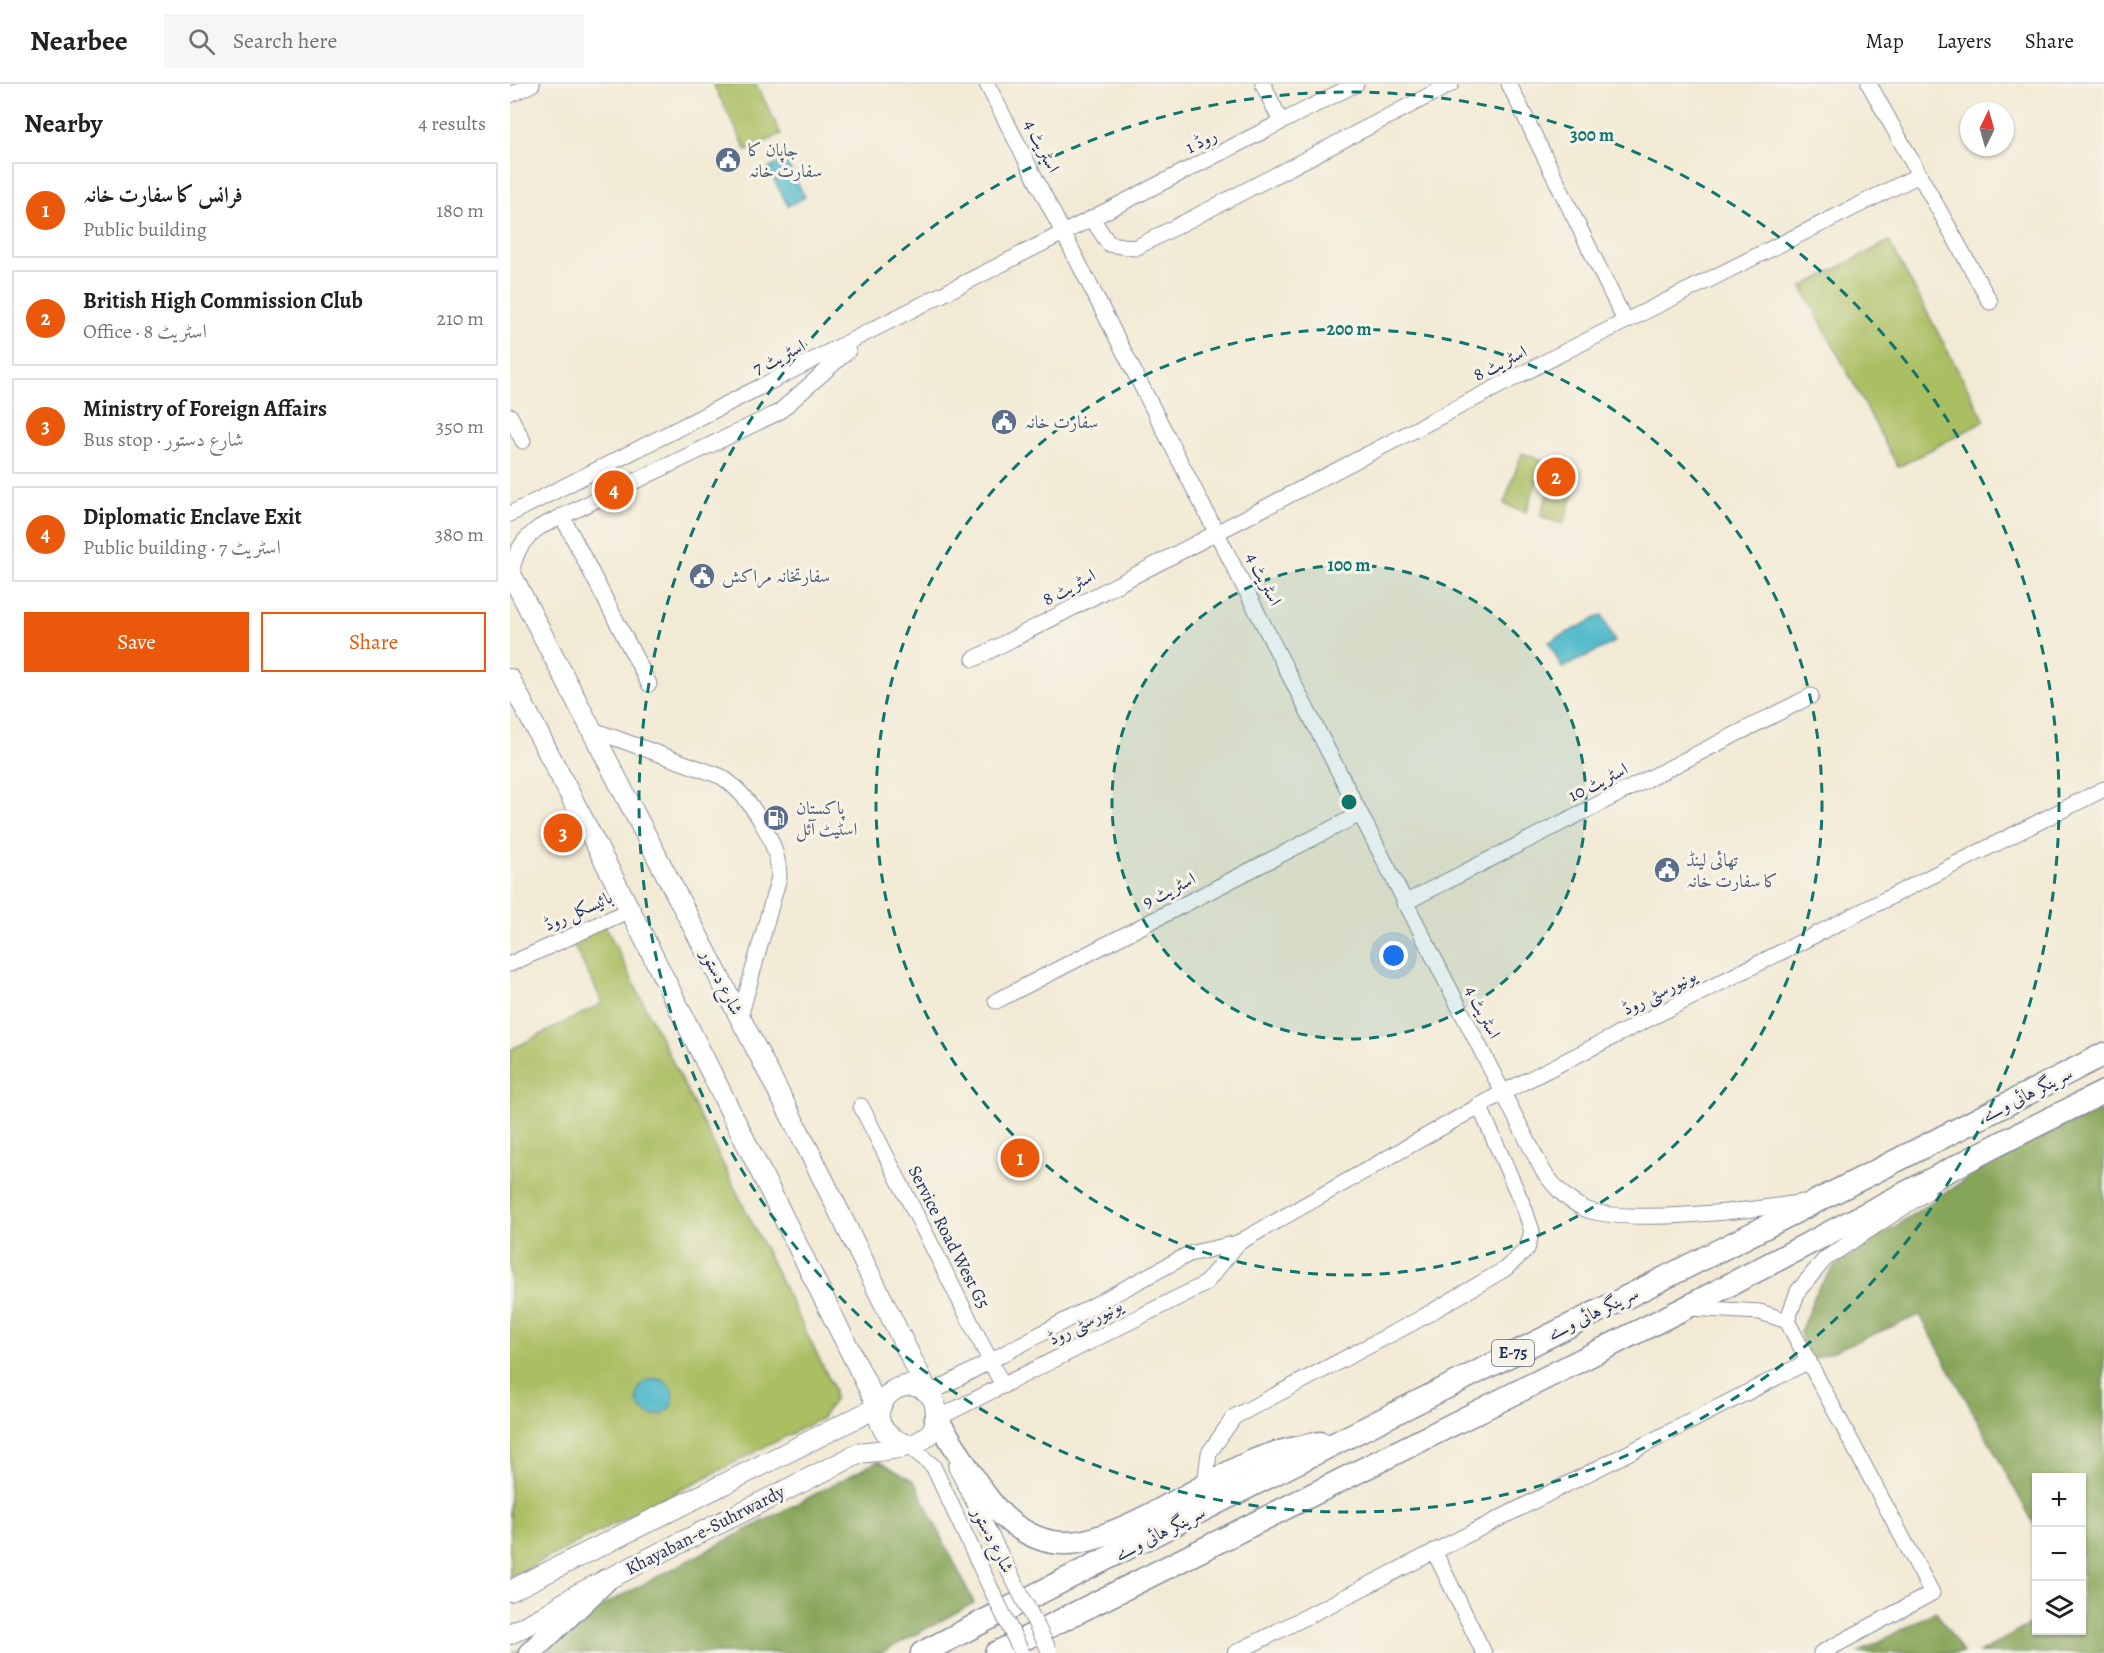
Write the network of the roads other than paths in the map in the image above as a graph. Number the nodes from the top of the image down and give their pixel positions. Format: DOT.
graph roads {
  1 [pos="532,84"];
  2 [pos="987,84"];
  3 [pos="1263,84"];
  4 [pos="1356,84"];
  5 [pos="1451,84"];
  6 [pos="1509,84"];
  7 [pos="1869,84"];
  8 [pos="510,95"];
  9 [pos="1281,122"];
  10 [pos="1919,176"];
  11 [pos="1092,219"];
  12 [pos="1064,233"];
  13 [pos="1990,302"];
  14 [pos="1625,321"];
  15 [pos="863,337"];
  16 [pos="510,416"];
  17 [pos="523,441"];
  18 [pos="510,514"];
  19 [pos="562,516"];
  20 [pos="1218,532"];
  21 [pos="510,573"];
  22 [pos="974,659"];
  23 [pos="510,679"];
  24 [pos="649,684"];
  25 [pos="1810,696"];
  26 [pos="593,730"];
  27 [pos="2104,789"];
  28 [pos="1360,814"];
  29 [pos="1404,903"];
  30 [pos="630,910"];
  31 [pos="510,964"];
  32 [pos="996,1001"];
  33 [pos="740,1017"];
  34 [pos="2104,1054"];
  35 [pos="2104,1092"];
  36 [pos="1503,1093"];
  37 [pos="1479,1105"];
  38 [pos="861,1106"];
  39 [pos="2005,1141"];
  40 [pos="1831,1196"];
  41 [pos="1238,1243"];
  42 [pos="1687,1307"];
  43 [pos="1787,1321"];
  44 [pos="990,1360"];
  45 [pos="1809,1360"];
  46 [pos="1003,1386"];
  47 [pos="929,1394"];
  48 [pos="878,1407"];
  49 [pos="934,1424"];
  50 [pos="1347,1438"];
  51 [pos="802,1445"];
  52 [pos="908,1445"];
  53 [pos="818,1473"];
  54 [pos="1205,1485"];
  55 [pos="1434,1551"];
  56 [pos="510,1573"];
  57 [pos="545,1573"];
  58 [pos="605,1581"];
  59 [pos="510,1591"];
  60 [pos="578,1594"];
  61 [pos="510,1622"];
  62 [pos="510,1634"];
  63 [pos="1050,1651"];
  64 [pos="530,1653"];
  65 [pos="922,1653"];
  66 [pos="996,1653"];
  67 [pos="1022,1653"];
  68 [pos="1235,1653"];
  69 [pos="1484,1653"];
  70 [pos="1821,1653"];
  1 -- 8 [label="street"];
  2 -- 12 [label="street, اسٹریٹ 4"];
  3 -- 9 [label="street"];
  4 -- 9 [label="street, روڈ 1"];
  5 -- 11 [label="street"];
  6 -- 14 [label="street"];
  7 -- 10 [label="street"];
  9 -- 11 [label="street, روڈ 1"];
  10 -- 13 [label="street"];
  10 -- 14 [label="street, اسٹریٹ 8"];
  11 -- 12 [label="street, روڈ 1"];
  12 -- 15 [label="street, اسٹریٹ 7"];
  12 -- 20 [label="street, اسٹریٹ 4"];
  14 -- 20 [label="street, اسٹریٹ 8"];
  15 -- 18 [label="street, اسٹریٹ 7"];
  15 -- 19 [label="street"];
  16 -- 17 [label="street"];
  19 -- 21 [label="street"];
  19 -- 24 [label="street"];
  20 -- 22 [label="street, اسٹریٹ 8"];
  20 -- 28 [label="street, اسٹریٹ 4"];
  21 -- 26 [label="main road, شارع دستور"];
  23 -- 30 [label="main road"];
  25 -- 29 [label="street, اسٹریٹ 10"];
  26 -- 33 [label="main road, شارع دستور"];
  26 -- 33 [label="street"];
  27 -- 36 [label="street, یونیورسٹی روڈ"];
  28 -- 29 [label="street, اسٹریٹ 4"];
  28 -- 32 [label="street, اسٹریٹ 9"];
  29 -- 36 [label="street, اسٹریٹ 4"];
  30 -- 31 [label="street, بائیسکل روڈ"];
  30 -- 48 [label="main road"];
  33 -- 47 [label="main road, شارع دستور"];
  34 -- 40 [label="highway, سرینگر ہائی وے / E-75"];
  35 -- 39 [label="highway, سرینگر ہائی وے / E-75"];
  36 -- 37 [label="street, یونیورسٹی روڈ"];
  36 -- 40 [label="street, اسٹریٹ 4"];
  37 -- 41 [label="street, یونیورسٹی روڈ"];
  37 -- 54 [label="street"];
  38 -- 44 [label="street, Service Road West G5"];
  39 -- 42 [label="highway, سرینگر ہائی وے / E-75"];
  39 -- 43 [label="street"];
  40 -- 50 [label="highway, سرینگر ہائی وے / E-75"];
  41 -- 44 [label="street, یونیورسٹی روڈ"];
  41 -- 46 [label="street, یونیورسٹی روڈ"];
  42 -- 43 [label="street"];
  42 -- 66 [label="highway, سرینگر ہائی وے / E-75"];
  43 -- 45 [label="street"];
  44 -- 46 [label="street, Service Road West G5"];
  44 -- 47 [label="street, یونیورسٹی روڈ"];
  45 -- 55 [label="street"];
  45 -- 70 [label="street"];
  46 -- 49 [label="street, یونیورسٹی روڈ"];
  47 -- 48 [label="main road"];
  47 -- 49 [label="main road"];
  48 -- 51 [label="main road, Khayaban-e-Suhrwardy"];
  48 -- 52 [label="main road"];
  49 -- 52 [label="main road"];
  49 -- 54 [label="highway"];
  49 -- 63 [label="street, شارع دستور, bridge"];
  50 -- 54 [label="highway"];
  50 -- 65 [label="highway, سرینگر ہائی وے / E-75"];
  51 -- 53 [label="main road"];
  51 -- 57 [label="main road, Khayaban-e-Suhrwardy"];
  52 -- 53 [label="main road, Khayaban-e-Suhrwardy"];
  52 -- 67 [label="street, شارع دستور, bridge"];
  53 -- 58 [label="main road, Khayaban-e-Suhrwardy"];
  55 -- 68 [label="street"];
  55 -- 69 [label="street"];
  56 -- 57 [label="main road"];
  57 -- 59 [label="main road, Khayaban-e-Suhrwardy"];
  58 -- 60 [label="main road, Khayaban-e-Suhrwardy"];
  58 -- 64 [label="highway"];
  60 -- 61 [label="main road"];
  60 -- 62 [label="main road, Khayaban-e-Suhrwardy"];
}
